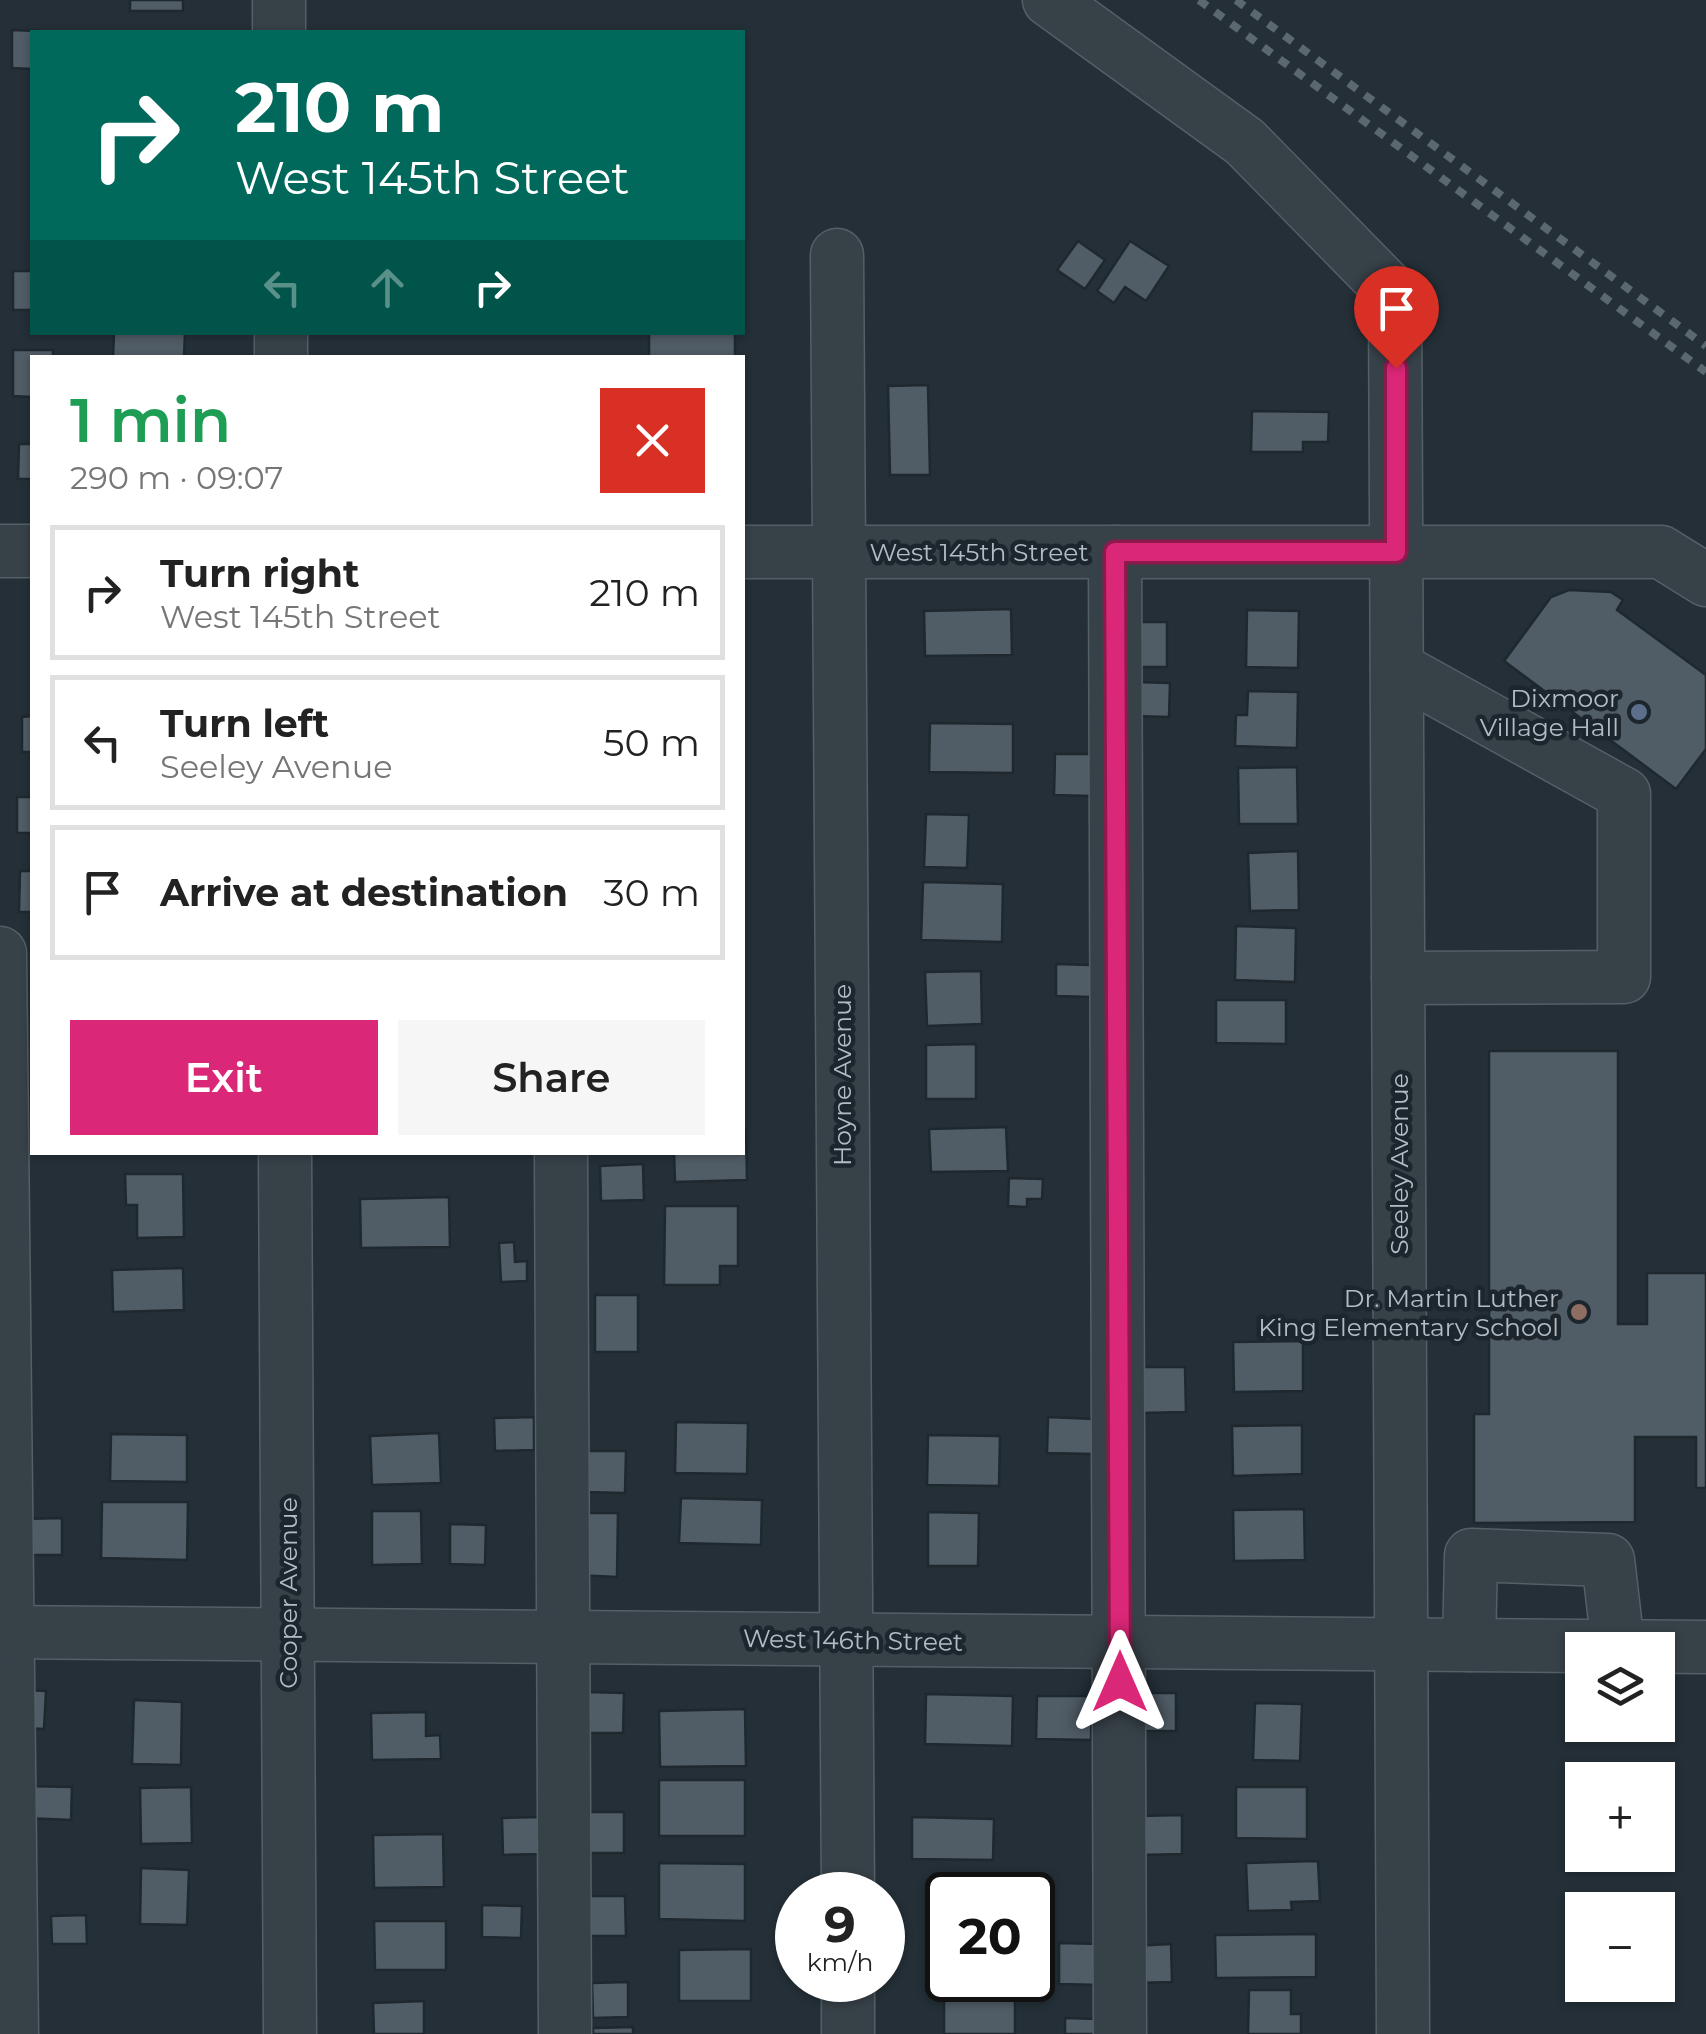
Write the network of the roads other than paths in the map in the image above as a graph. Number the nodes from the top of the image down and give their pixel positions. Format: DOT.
graph roads {
  1 [pos="278,0"];
  2 [pos="1049,0"];
  3 [pos="279,30"];
  4 [pos="837,255"];
  5 [pos="0,551"];
  6 [pos="30,551"];
  7 [pos="745,552"];
  8 [pos="839,552"];
  9 [pos="1115,552"];
  10 [pos="1396,552"];
  11 [pos="1706,580"];
  12 [pos="1397,668"];
  13 [pos="0,953"];
  14 [pos="1398,978"];
  15 [pos="285,1155"];
  16 [pos="561,1155"];
  17 [pos="4,1632"];
  18 [pos="1616,1632"];
  19 [pos="288,1635"];
  20 [pos="562,1637"];
  21 [pos="846,1640"];
  22 [pos="1120,1642"];
  23 [pos="1402,1645"];
  24 [pos="1469,1645"];
  25 [pos="1565,1646"];
  26 [pos="1675,1647"];
  27 [pos="1706,1647"];
  28 [pos="848,1872"];
  29 [pos="848,2002"];
  30 [pos="12,2034"];
  31 [pos="290,2034"];
  32 [pos="565,2034"];
  33 [pos="848,2034"];
  34 [pos="1120,2034"];
  35 [pos="1403,2034"];
  1 -- 3 [label="street"];
  2 -- 10 [label="street, Seeley Avenue"];
  4 -- 8 [label="street, Hoyne Avenue"];
  5 -- 6 [label="street"];
  7 -- 8 [label="street, West 145th Street"];
  8 -- 9 [label="street, West 145th Street"];
  8 -- 21 [label="street, Hoyne Avenue"];
  9 -- 10 [label="street, West 145th Street"];
  9 -- 22 [label="street"];
  10 -- 11 [label="street, West 145th Street"];
  10 -- 12 [label="street, Seeley Avenue"];
  12 -- 14 [label="street, Seeley Avenue"];
  12 -- 14 [label="street"];
  13 -- 17 [label="street"];
  14 -- 23 [label="street, Seeley Avenue"];
  15 -- 19 [label="street, Cooper Avenue"];
  16 -- 20 [label="street"];
  17 -- 19 [label="street, West 146th Street"];
  17 -- 30 [label="street"];
  18 -- 24 [label="street"];
  19 -- 20 [label="street, West 146th Street"];
  19 -- 31 [label="street, Cooper Avenue"];
  20 -- 21 [label="street, West 146th Street"];
  20 -- 32 [label="street"];
  21 -- 22 [label="street, West 146th Street"];
  21 -- 28 [label="street, Hoyne Avenue"];
  22 -- 23 [label="street, West 146th Street"];
  22 -- 34 [label="street"];
  23 -- 24 [label="street, West 146th Street"];
  23 -- 35 [label="street, Seeley Avenue"];
  24 -- 25 [label="street, West 146th Street"];
  26 -- 27 [label="street, West 146th Street"];
  29 -- 33 [label="street"];
}
